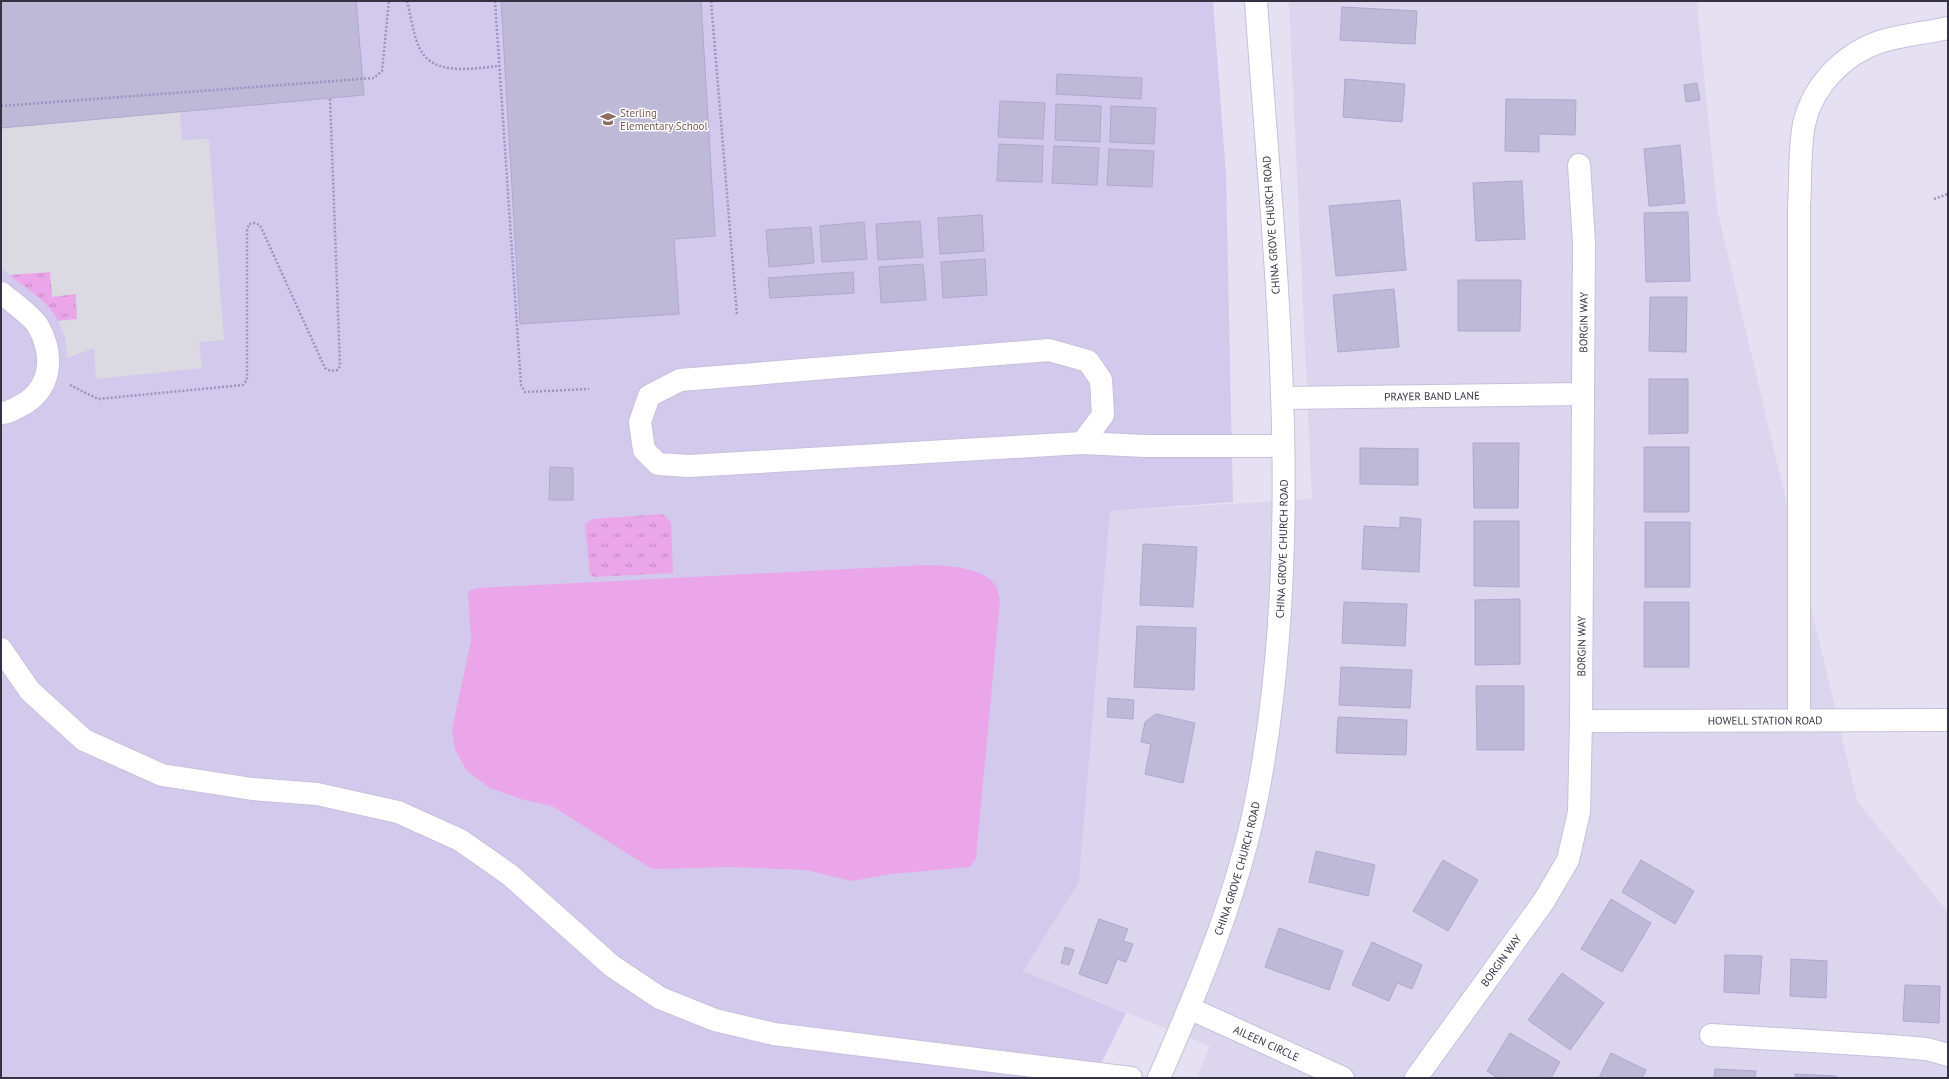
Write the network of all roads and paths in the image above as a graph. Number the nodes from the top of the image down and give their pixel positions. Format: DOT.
graph roads {
  1 [pos="389,1"];
  2 [pos="407,1"];
  3 [pos="495,1"];
  4 [pos="711,1"];
  5 [pos="1256,1"];
  6 [pos="1948,28"];
  7 [pos="499,66"];
  8 [pos="330,98"];
  9 [pos="1,106"];
  10 [pos="1579,165"];
  11 [pos="1948,194"];
  12 [pos="1934,199"];
  13 [pos="1,293"];
  14 [pos="737,316"];
  15 [pos="48,373"];
  16 [pos="589,388"];
  17 [pos="1582,394"];
  18 [pos="1282,398"];
  19 [pos="1,413"];
  20 [pos="1082,443"];
  21 [pos="1283,446"];
  22 [pos="1,649"];
  23 [pos="1799,720"];
  24 [pos="1948,720"];
  25 [pos="1581,721"];
  26 [pos="1189,1008"];
  27 [pos="1711,1035"];
  28 [pos="1948,1055"];
  29 [pos="1131,1078"];
  30 [pos="1159,1078"];
  31 [pos="1343,1078"];
  32 [pos="1416,1078"];
  1 -- 9 [label="path"];
  2 -- 7 [label="path"];
  3 -- 7 [label="path"];
  4 -- 14 [label="path"];
  5 -- 18 [label="street, CHINA GROVE CHURCH ROAD"];
  6 -- 23 [label="street"];
  7 -- 16 [label="path"];
  8 -- 15 [label="path"];
  10 -- 17 [label="street, BORGIN WAY"];
  11 -- 12 [label="path"];
  13 -- 15 [label="street"];
  15 -- 19 [label="street"];
  17 -- 18 [label="street, PRAYER BAND LANE"];
  17 -- 25 [label="street, BORGIN WAY"];
  18 -- 21 [label="street, CHINA GROVE CHURCH ROAD"];
  20 -- 20 [label="street"];
  20 -- 21 [label="street"];
  21 -- 26 [label="street, CHINA GROVE CHURCH ROAD"];
  22 -- 29 [label="street"];
  23 -- 24 [label="street, HOWELL STATION ROAD"];
  23 -- 25 [label="street, HOWELL STATION ROAD"];
  25 -- 32 [label="street, BORGIN WAY"];
  26 -- 30 [label="street, CHINA GROVE CHURCH ROAD"];
  26 -- 31 [label="street, AILEEN CIRCLE"];
  27 -- 28 [label="street"];
}
